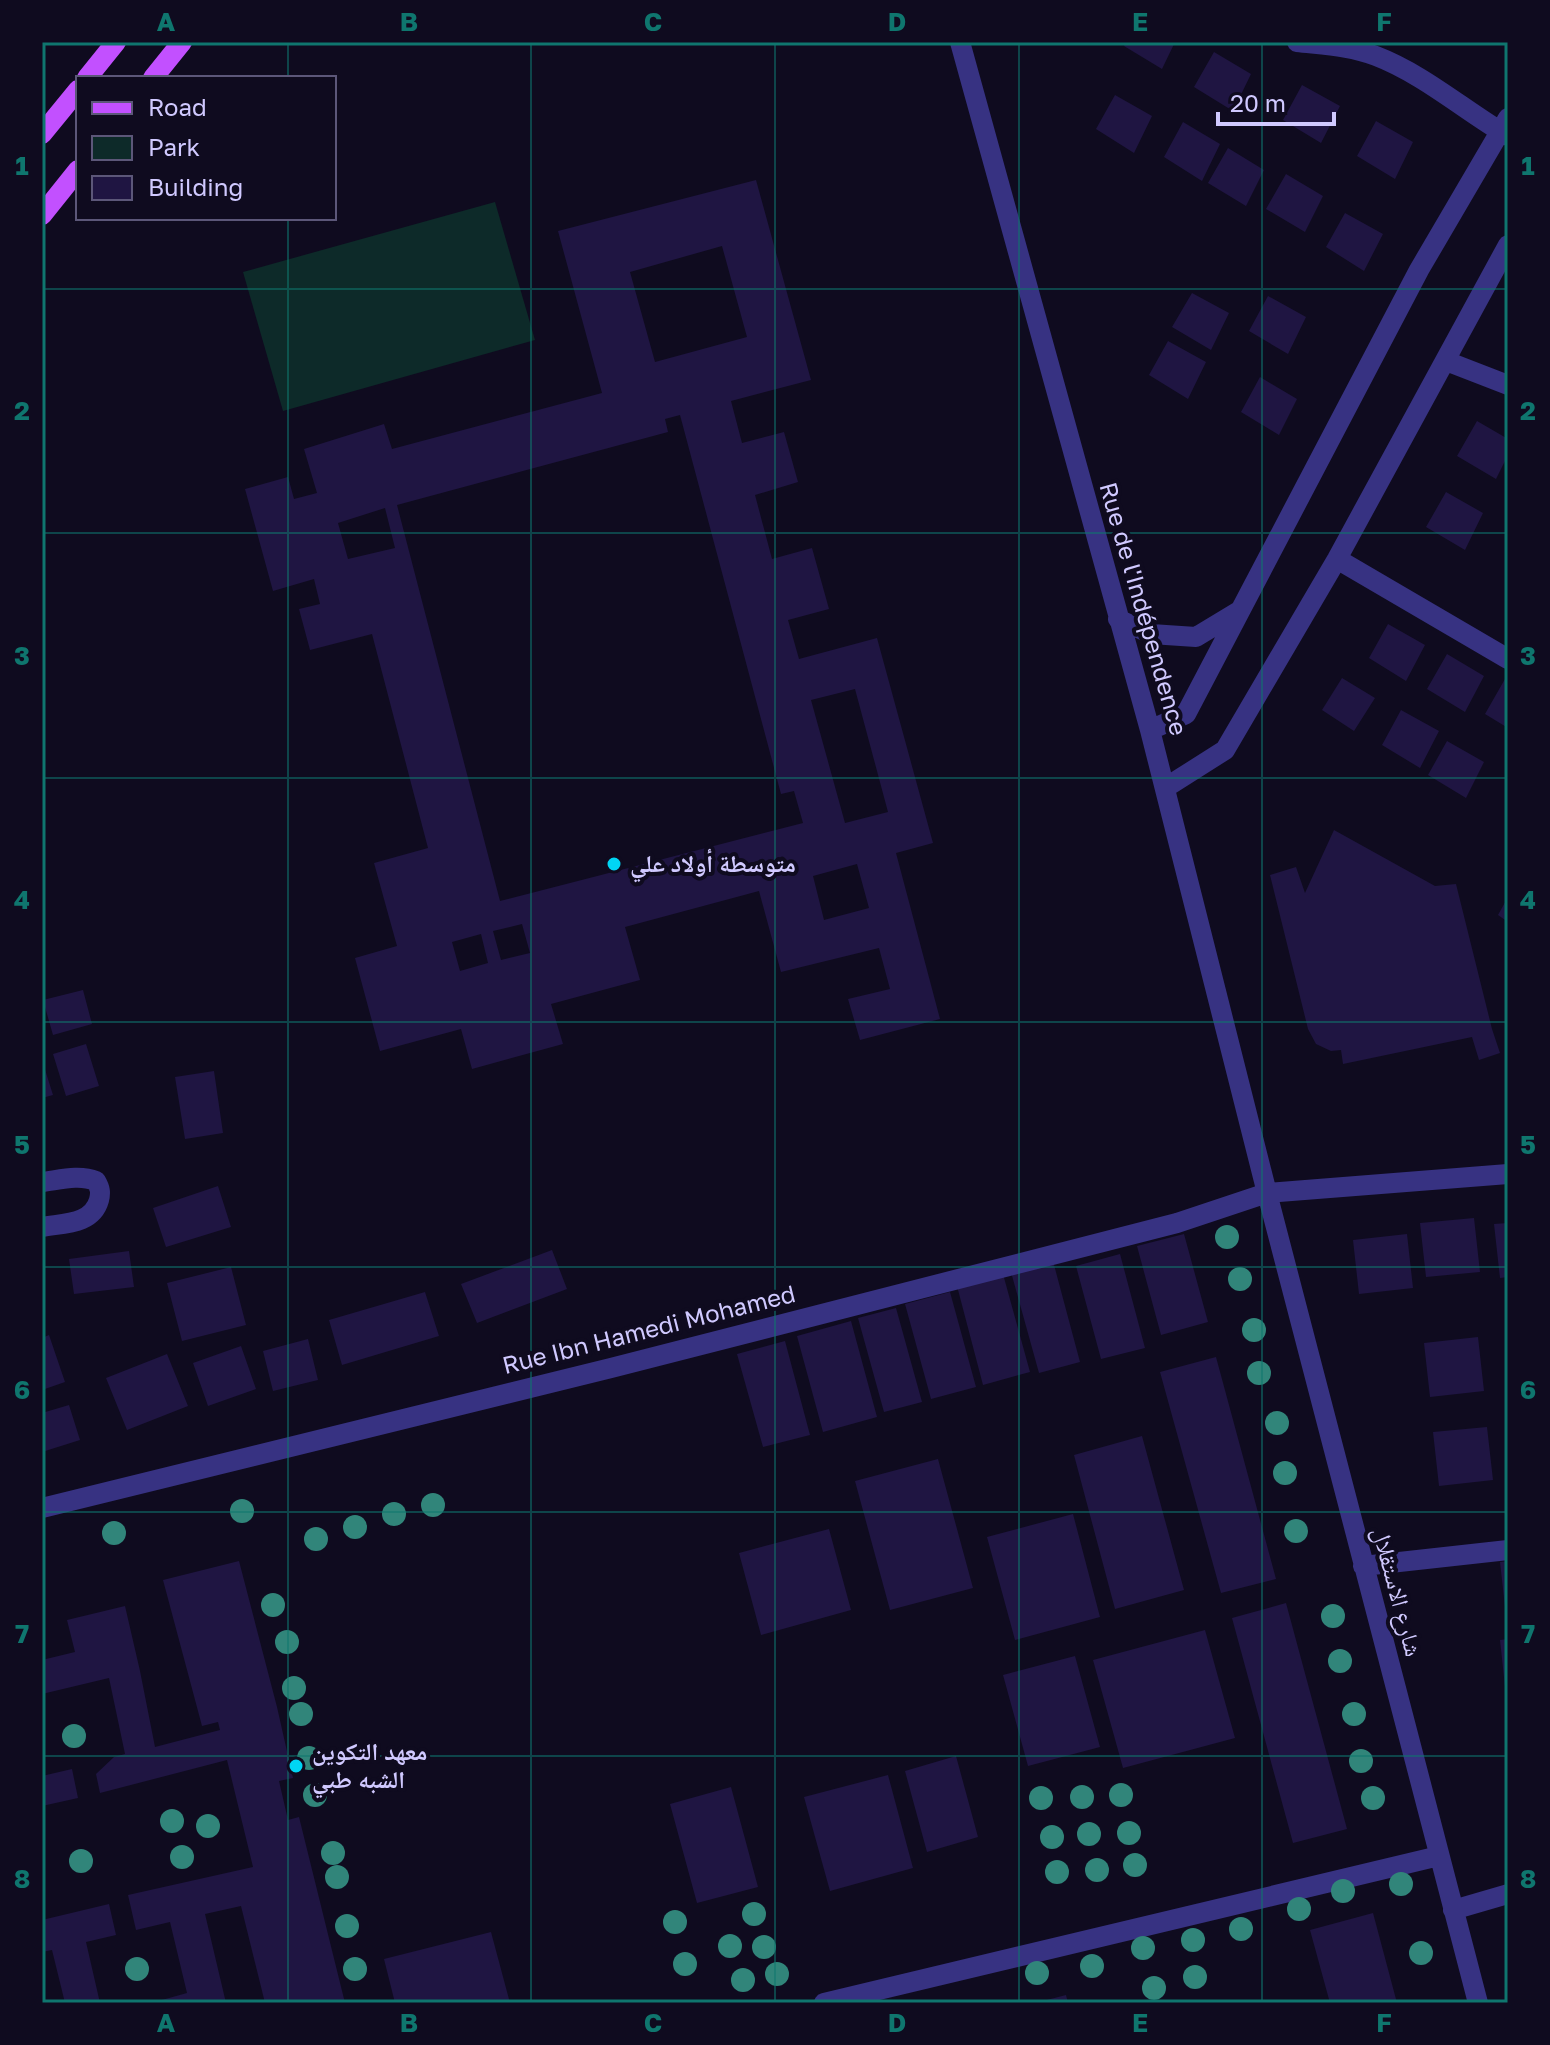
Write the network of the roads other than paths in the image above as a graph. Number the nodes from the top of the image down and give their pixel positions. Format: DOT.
graph roads {
  1 [pos="116,42"];
  2 [pos="182,42"];
  3 [pos="960,42"];
  4 [pos="1297,42"];
  5 [pos="89,76"];
  6 [pos="155,76"];
  7 [pos="76,92"];
  8 [pos="1505,128"];
  9 [pos="42,134"];
  10 [pos="76,172"];
  11 [pos="42,215"];
  12 [pos="1508,245"];
  13 [pos="1446,361"];
  14 [pos="1508,385"];
  15 [pos="1337,559"];
  16 [pos="1239,611"];
  17 [pos="1118,619"];
  18 [pos="1508,659"];
  19 [pos="1150,730"];
  20 [pos="1165,788"];
  21 [pos="1508,1174"];
  22 [pos="42,1182"];
  23 [pos="1267,1193"];
  24 [pos="42,1227"];
  25 [pos="42,1508"];
  26 [pos="1508,1550"];
  27 [pos="1363,1566"];
  28 [pos="1439,1856"];
  29 [pos="1508,1894"];
  30 [pos="1453,1910"];
  31 [pos="824,2003"];
  32 [pos="1478,2003"];
  1 -- 5 [label="main road"];
  2 -- 6 [label="main road"];
  3 -- 17 [label="street, Rue de l'Indépendence"];
  4 -- 8 [label="street"];
  7 -- 9 [label="main road"];
  8 -- 16 [label="street"];
  10 -- 11 [label="main road"];
  12 -- 13 [label="street"];
  13 -- 14 [label="street"];
  13 -- 15 [label="street"];
  15 -- 18 [label="street"];
  15 -- 20 [label="street"];
  16 -- 17 [label="street"];
  16 -- 19 [label="street"];
  17 -- 19 [label="street, Rue de l'Indépendence"];
  19 -- 20 [label="street, Rue de l'Indépendence"];
  20 -- 23 [label="street, Rue de l'Indépendence"];
  21 -- 23 [label="street, Rue Ibn Hamedi Mohamed"];
  22 -- 24 [label="street"];
  23 -- 25 [label="street, Rue Ibn Hamedi Mohamed"];
  23 -- 27 [label="street, شارع الاستقلال"];
  26 -- 27 [label="street"];
  27 -- 28 [label="street, شارع الاستقلال"];
  28 -- 30 [label="street, شارع الاستقلال"];
  28 -- 31 [label="street"];
  29 -- 30 [label="street"];
  30 -- 32 [label="street, شارع الاستقلال"];
}
